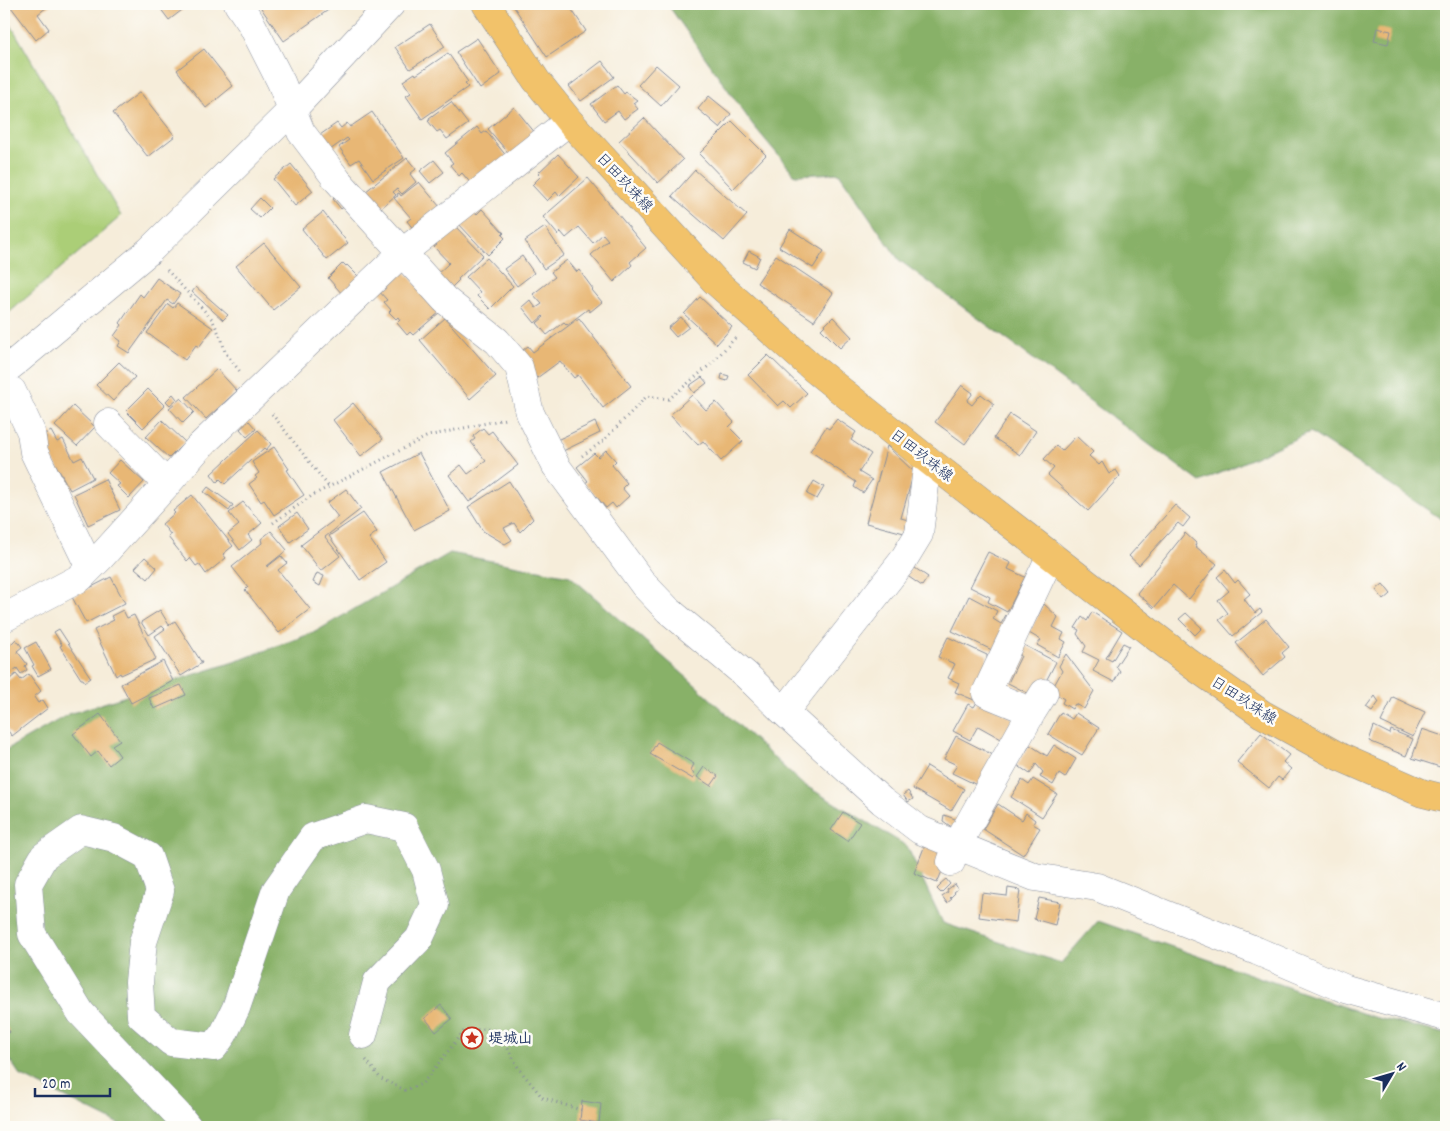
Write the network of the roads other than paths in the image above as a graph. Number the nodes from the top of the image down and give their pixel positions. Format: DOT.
graph roads {
  1 [pos="238,4"];
  2 [pos="391,4"];
  3 [pos="486,4"];
  4 [pos="292,110"];
  5 [pos="569,122"];
  6 [pos="402,253"];
  7 [pos="8,381"];
  8 [pos="108,423"];
  9 [pos="928,460"];
  10 [pos="167,484"];
  11 [pos="1051,555"];
  12 [pos="90,568"];
  13 [pos="4,618"];
  14 [pos="784,712"];
  15 [pos="1446,799"];
  16 [pos="954,854"];
  17 [pos="1446,1017"];
  18 [pos="362,1035"];
  19 [pos="188,1127"];
  1 -- 4 [label="street"];
  2 -- 4 [label="street"];
  3 -- 5 [label="main road, 日田玖珠線"];
  4 -- 6 [label="street"];
  4 -- 7 [label="street"];
  5 -- 6 [label="street"];
  5 -- 9 [label="main road, 日田玖珠線"];
  6 -- 10 [label="street"];
  6 -- 14 [label="street"];
  7 -- 12 [label="street"];
  8 -- 10 [label="street"];
  9 -- 11 [label="main road, 日田玖珠線"];
  9 -- 14 [label="street"];
  10 -- 12 [label="street"];
  11 -- 15 [label="main road, 日田玖珠線"];
  11 -- 16 [label="street"];
  12 -- 13 [label="street"];
  14 -- 16 [label="street"];
  16 -- 17 [label="street"];
  18 -- 19 [label="street"];
}
